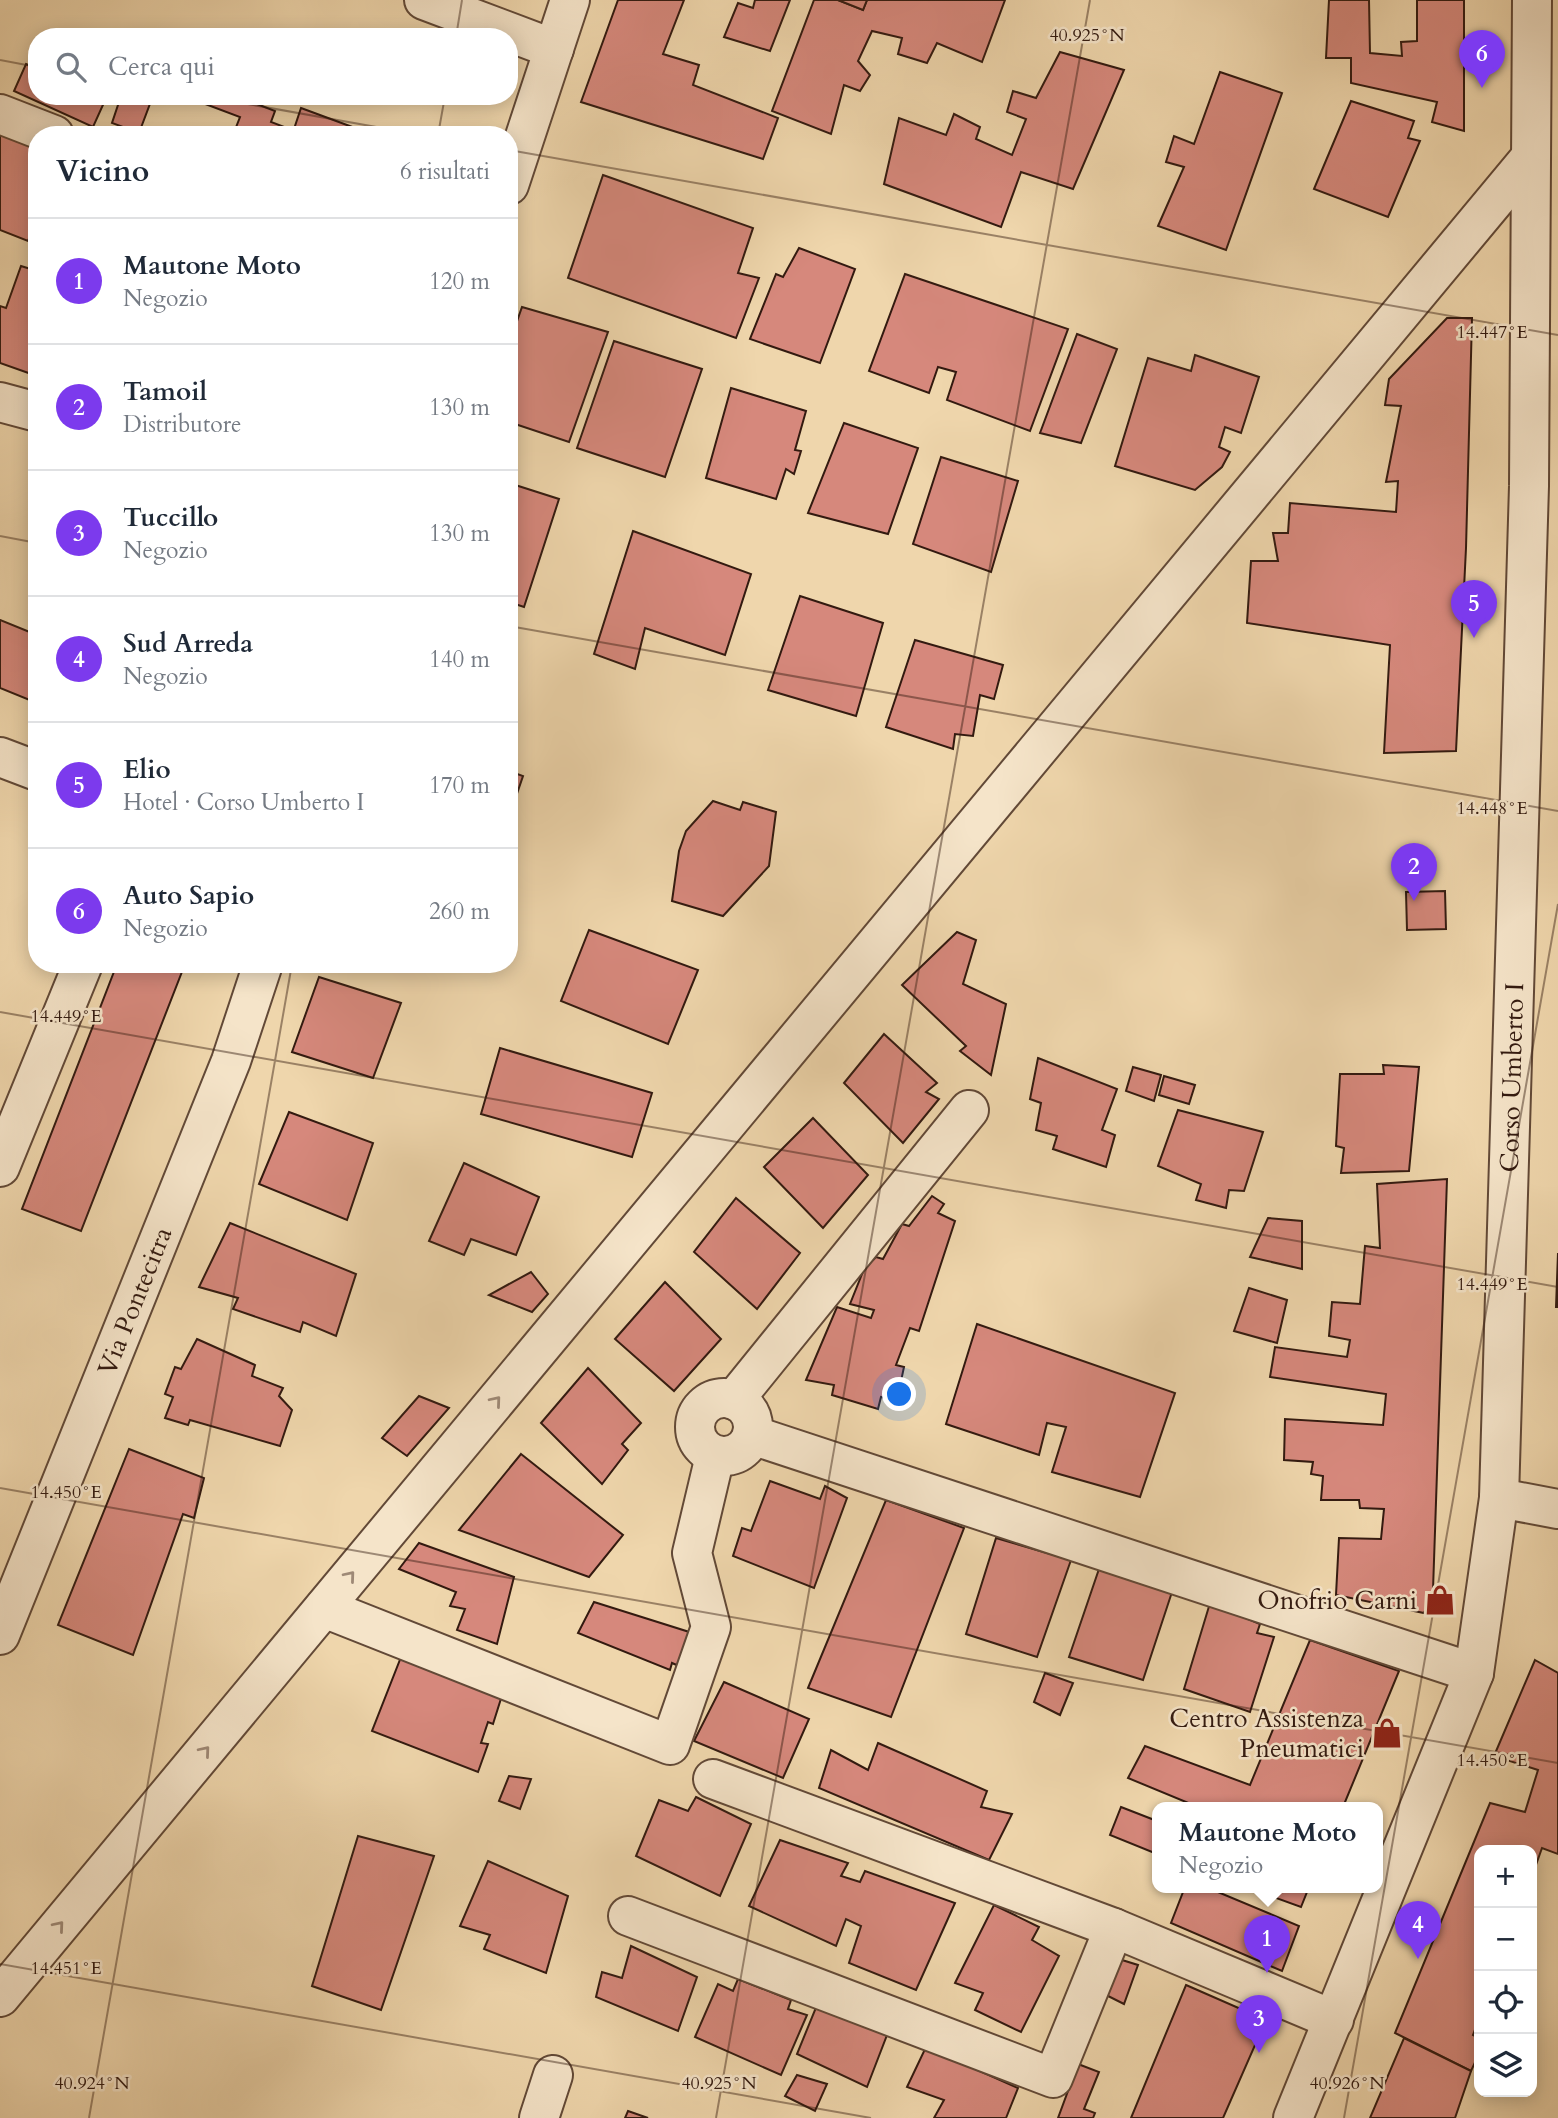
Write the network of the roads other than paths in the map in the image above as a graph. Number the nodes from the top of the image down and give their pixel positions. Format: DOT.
graph roads {
  1 [pos="425,0"];
  2 [pos="570,0"];
  3 [pos="1532,0"];
  4 [pos="499,28"];
  5 [pos="518,35"];
  6 [pos="554,49"];
  7 [pos="0,114"];
  8 [pos="31,126"];
  9 [pos="518,158"];
  10 [pos="1530,158"];
  11 [pos="0,402"];
  12 [pos="28,410"];
  13 [pos="1543,489"];
  14 [pos="0,757"];
  15 [pos="28,768"];
  16 [pos="79,973"];
  17 [pos="260,973"];
  18 [pos="969,1110"];
  19 [pos="0,1167"];
  20 [pos="734,1400"];
  21 [pos="752,1434"];
  22 [pos="715,1456"];
  23 [pos="1499,1498"];
  24 [pos="1558,1509"];
  25 [pos="12,1566"];
  26 [pos="324,1608"];
  27 [pos="0,1635"];
  28 [pos="1474,1673"];
  29 [pos="713,1779"];
  30 [pos="628,1916"];
  31 [pos="1114,1928"];
  32 [pos="0,1997"];
  33 [pos="1334,2020"];
  34 [pos="553,2075"];
  35 [pos="539,2118"];
  36 [pos="1293,2118"];
  1 -- 4 [label="street"];
  2 -- 6 [label="street"];
  3 -- 10 [label="street, Corso Umberto I"];
  5 -- 6 [label="street"];
  6 -- 9 [label="street"];
  7 -- 8 [label="street"];
  10 -- 13 [label="street, Corso Umberto I"];
  26 -- 10 [label="street, one-way"];
  11 -- 12 [label="street"];
  13 -- 23 [label="street, Corso Umberto I"];
  14 -- 15 [label="street"];
  16 -- 19 [label="street"];
  17 -- 25 [label="street, Via Pontecitra"];
  18 -- 20 [label="street"];
  20 -- 21 [label="street"];
  20 -- 22 [label="street"];
  21 -- 22 [label="street"];
  21 -- 28 [label="street"];
  22 -- 26 [label="street"];
  23 -- 24 [label="street"];
  23 -- 28 [label="street, Corso Umberto I"];
  25 -- 27 [label="street, Via Pontecitra"];
  32 -- 26 [label="street, one-way"];
  28 -- 33 [label="street, Corso Umberto I"];
  29 -- 31 [label="street"];
  30 -- 31 [label="street"];
  31 -- 33 [label="street"];
  33 -- 36 [label="street, Corso Umberto I"];
  34 -- 35 [label="street"];
}
